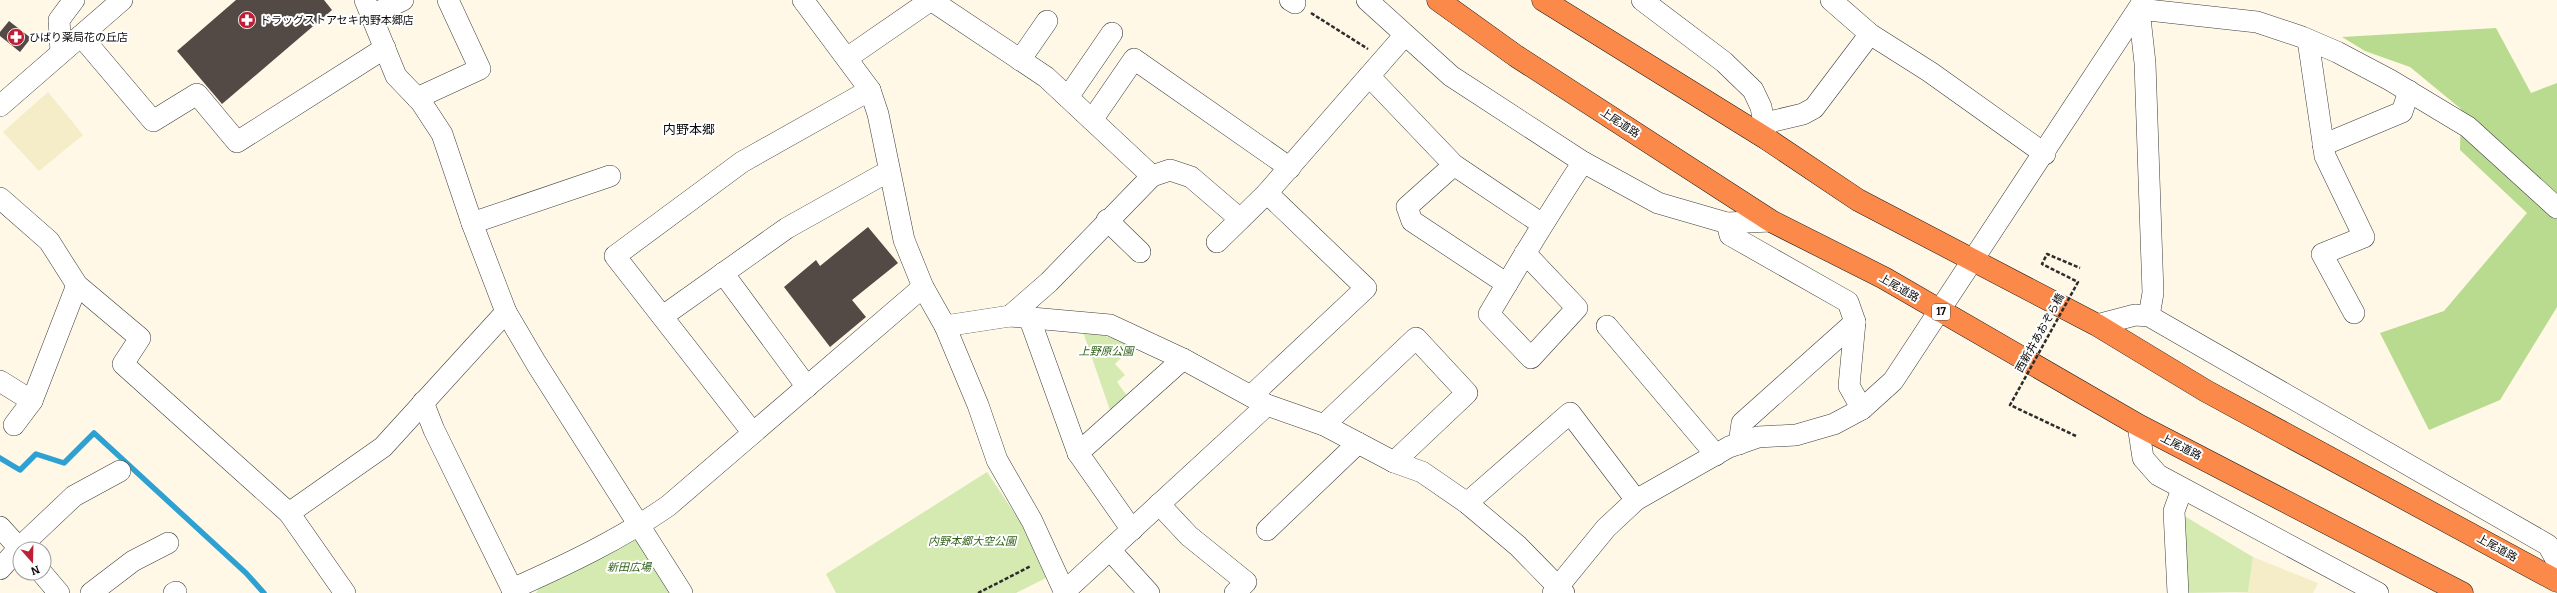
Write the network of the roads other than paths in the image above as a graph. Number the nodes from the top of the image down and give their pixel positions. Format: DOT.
graph roads {
  1 [pos="74,0"];
  2 [pos="122,0"];
  3 [pos="403,0"];
  4 [pos="448,0"];
  5 [pos="803,0"];
  6 [pos="1367,0"];
  7 [pos="1438,0"];
  8 [pos="1543,0"];
  9 [pos="1642,0"];
  10 [pos="1831,0"];
  11 [pos="2142,5"];
  12 [pos="368,8"];
  13 [pos="1047,20"];
  14 [pos="1112,33"];
  15 [pos="1870,34"];
  16 [pos="80,36"];
  17 [pos="1404,36"];
  18 [pos="2308,40"];
  19 [pos="385,48"];
  20 [pos="62,52"];
  21 [pos="847,58"];
  22 [pos="1020,60"];
  23 [pos="1369,76"];
  24 [pos="870,90"];
  25 [pos="2409,91"];
  26 [pos="1068,97"];
  27 [pos="417,98"];
  28 [pos="0,106"];
  29 [pos="1092,120"];
  30 [pos="1766,131"];
  31 [pos="2324,145"];
  32 [pos="2045,154"];
  33 [pos="1583,162"];
  34 [pos="1454,165"];
  35 [pos="1290,168"];
  36 [pos="889,171"];
  37 [pos="610,176"];
  38 [pos="1152,176"];
  39 [pos="1267,193"];
  40 [pos="0,198"];
  41 [pos="2557,208"];
  42 [pos="1240,219"];
  43 [pos="1107,220"];
  44 [pos="1771,221"];
  45 [pos="472,223"];
  46 [pos="1727,223"];
  47 [pos="1542,224"];
  48 [pos="1217,242"];
  49 [pos="1140,252"];
  50 [pos="1525,253"];
  51 [pos="1974,261"];
  52 [pos="723,273"];
  53 [pos="1506,284"];
  54 [pos="77,285"];
  55 [pos="923,287"];
  56 [pos="1940,311"];
  57 [pos="506,312"];
  58 [pos="2354,313"];
  59 [pos="663,316"];
  60 [pos="2149,316"];
  61 [pos="1020,317"];
  62 [pos="1855,322"];
  63 [pos="2097,325"];
  64 [pos="945,326"];
  65 [pos="1607,326"];
  66 [pos="1183,359"];
  67 [pos="0,381"];
  68 [pos="807,386"];
  69 [pos="1259,400"];
  70 [pos="32,401"];
  71 [pos="423,402"];
  72 [pos="1862,409"];
  73 [pos="14,425"];
  74 [pos="1324,425"];
  75 [pos="2138,425"];
  76 [pos="753,433"];
  77 [pos="1358,443"];
  78 [pos="1739,444"];
  79 [pos="1078,454"];
  80 [pos="1716,455"];
  81 [pos="1394,462"];
  82 [pos="120,471"];
  83 [pos="2182,488"];
  84 [pos="1636,500"];
  85 [pos="1467,502"];
  86 [pos="1159,504"];
  87 [pos="289,513"];
  88 [pos="639,526"];
  89 [pos="0,527"];
  90 [pos="1132,530"];
  91 [pos="1267,530"];
  92 [pos="13,541"];
  93 [pos="27,541"];
  94 [pos="168,543"];
  95 [pos="1110,550"];
  96 [pos="12,556"];
  97 [pos="2557,561"];
  98 [pos="0,569"];
  99 [pos="49,581"];
  100 [pos="2557,581"];
  101 [pos="513,591"];
  102 [pos="1559,591"];
  103 [pos="1065,592"];
  104 [pos="59,593"];
  105 [pos="91,593"];
  106 [pos="345,593"];
  107 [pos="682,593"];
  108 [pos="1149,593"];
  109 [pos="1234,593"];
  110 [pos="2178,593"];
  111 [pos="2378,593"];
  112 [pos="2462,593"];
  1 -- 20 [label="street"];
  2 -- 16 [label="street"];
  3 -- 12 [label="street"];
  4 -- 27 [label="street"];
  5 -- 21 [label="street"];
  6 -- 17 [label="street"];
  7 -- 44 [label="highway, 上尾道路 / 17"];
  8 -- 30 [label="highway, 上尾道路"];
  9 -- 30 [label="street"];
  10 -- 15 [label="street"];
  11 -- 18 [label="street"];
  11 -- 32 [label="street"];
  11 -- 60 [label="street"];
  12 -- 19 [label="street"];
  13 -- 22 [label="street"];
  14 -- 26 [label="street"];
  15 -- 30 [label="street"];
  15 -- 32 [label="street"];
  16 -- 19 [label="street"];
  16 -- 20 [label="street"];
  17 -- 23 [label="street"];
  17 -- 33 [label="street"];
  18 -- 25 [label="street"];
  18 -- 31 [label="street"];
  19 -- 27 [label="street"];
  20 -- 28 [label="street"];
  21 -- 22 [label="street"];
  21 -- 24 [label="street"];
  22 -- 26 [label="street"];
  23 -- 34 [label="street"];
  23 -- 35 [label="street"];
  24 -- 36 [label="street"];
  24 -- 59 [label="street"];
  25 -- 31 [label="street"];
  25 -- 41 [label="street"];
  26 -- 29 [label="street"];
  27 -- 45 [label="street"];
  29 -- 35 [label="street"];
  29 -- 38 [label="street"];
  30 -- 51 [label="highway, 上尾道路"];
  31 -- 58 [label="street"];
  32 -- 51 [label="street"];
  33 -- 46 [label="street"];
  33 -- 47 [label="street"];
  34 -- 47 [label="street"];
  34 -- 53 [label="street"];
  35 -- 39 [label="street"];
  36 -- 52 [label="street"];
  36 -- 55 [label="street"];
  37 -- 45 [label="street"];
  38 -- 42 [label="street"];
  38 -- 43 [label="street"];
  39 -- 42 [label="street"];
  39 -- 69 [label="street"];
  40 -- 54 [label="street"];
  42 -- 48 [label="street"];
  43 -- 49 [label="street"];
  43 -- 61 [label="street"];
  44 -- 46 [label="street"];
  44 -- 56 [label="highway, 上尾道路 / 17"];
  45 -- 57 [label="street"];
  46 -- 62 [label="street"];
  47 -- 50 [label="street"];
  50 -- 53 [label="street"];
  50 -- 53 [label="street"];
  51 -- 56 [label="street"];
  51 -- 63 [label="highway, 上尾道路"];
  52 -- 59 [label="street"];
  52 -- 68 [label="street"];
  54 -- 70 [label="street"];
  54 -- 87 [label="street"];
  55 -- 64 [label="street"];
  55 -- 68 [label="street"];
  56 -- 72 [label="street"];
  56 -- 75 [label="highway, 上尾道路 / 17"];
  57 -- 71 [label="street"];
  57 -- 88 [label="street"];
  59 -- 76 [label="street"];
  60 -- 63 [label="street"];
  60 -- 97 [label="street"];
  61 -- 64 [label="street"];
  61 -- 66 [label="street"];
  61 -- 79 [label="street"];
  62 -- 72 [label="street"];
  62 -- 78 [label="street"];
  63 -- 100 [label="highway, 上尾道路"];
  64 -- 103 [label="street"];
  65 -- 80 [label="street"];
  66 -- 69 [label="street"];
  66 -- 79 [label="street"];
  67 -- 70 [label="street"];
  68 -- 76 [label="street"];
  69 -- 74 [label="street"];
  69 -- 86 [label="street"];
  70 -- 73 [label="street"];
  71 -- 87 [label="street"];
  71 -- 101 [label="street"];
  72 -- 78 [label="street"];
  74 -- 77 [label="street"];
  74 -- 81 [label="street"];
  75 -- 83 [label="street"];
  75 -- 112 [label="highway, 上尾道路 / 17"];
  76 -- 88 [label="street"];
  77 -- 81 [label="street"];
  77 -- 91 [label="street"];
  78 -- 80 [label="street"];
  79 -- 90 [label="street"];
  80 -- 84 [label="street"];
  81 -- 85 [label="street"];
  82 -- 93 [label="street"];
  83 -- 110 [label="street"];
  83 -- 111 [label="street"];
  84 -- 85 [label="street"];
  84 -- 102 [label="street"];
  85 -- 102 [label="street"];
  86 -- 90 [label="street"];
  86 -- 109 [label="street"];
  87 -- 106 [label="street"];
  88 -- 101 [label="street"];
  88 -- 107 [label="street"];
  89 -- 92 [label="street"];
  90 -- 95 [label="street"];
  94 -- 105 [label="street"];
  95 -- 103 [label="street"];
  95 -- 108 [label="street"];
  96 -- 98 [label="street"];
  99 -- 104 [label="street"];
}
